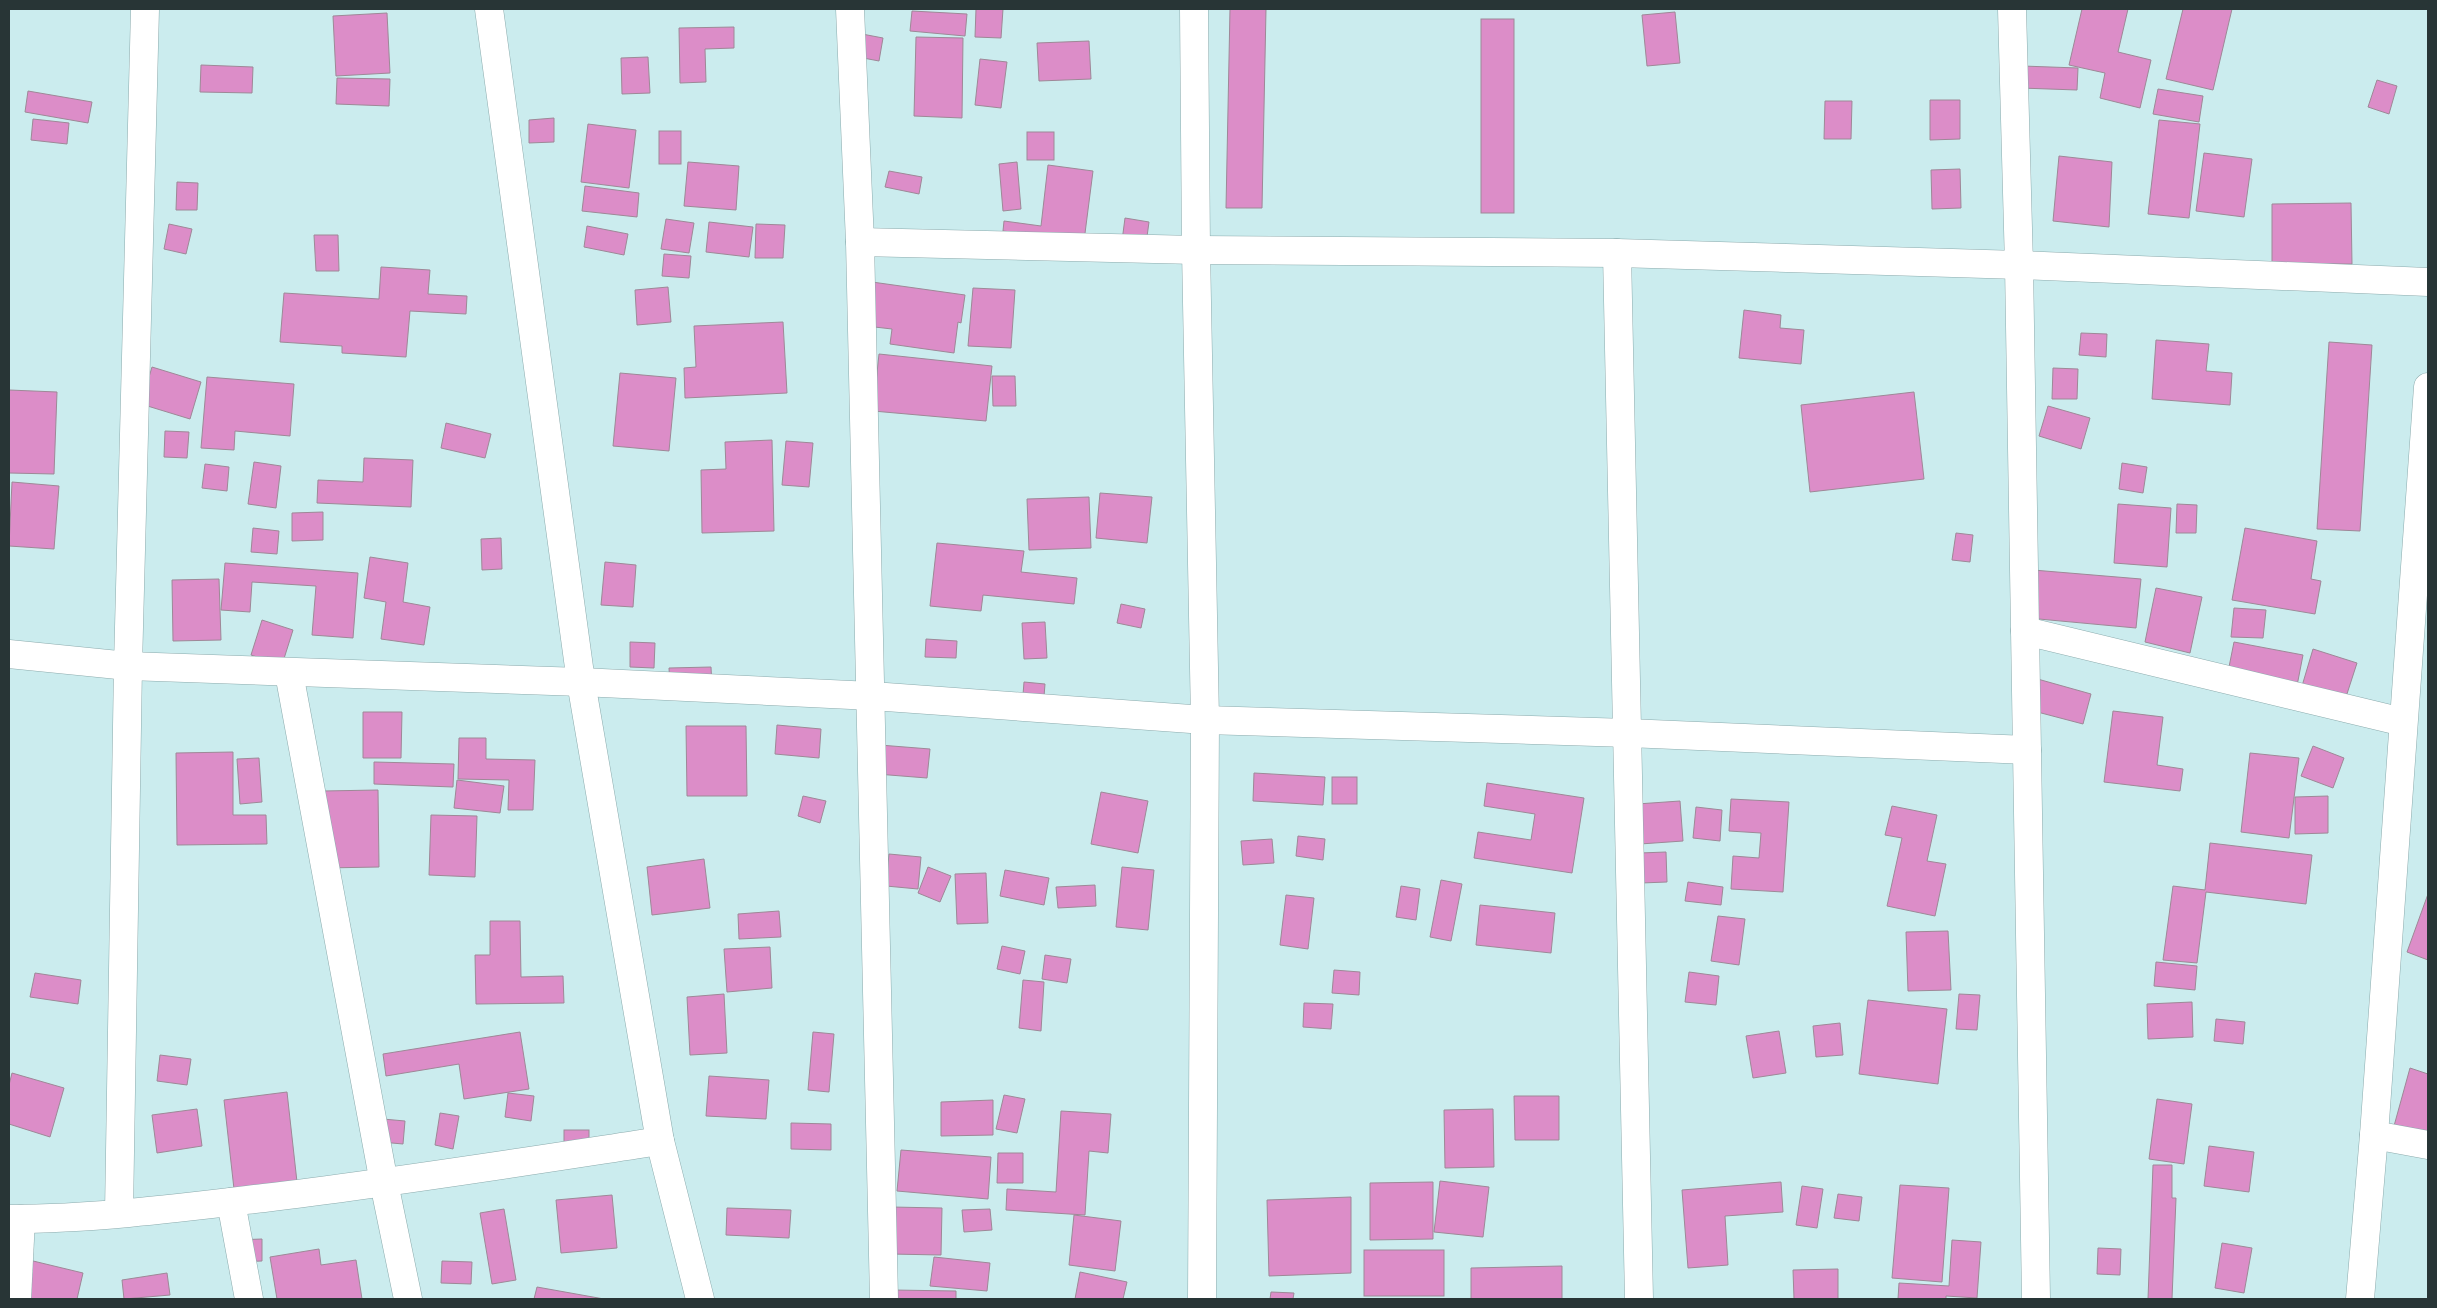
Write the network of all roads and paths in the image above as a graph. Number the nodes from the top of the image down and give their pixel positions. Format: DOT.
graph roads {
  1 [pos="145,9"];
  2 [pos="489,9"];
  3 [pos="850,9"];
  4 [pos="1194,9"];
  5 [pos="2012,9"];
  6 [pos="860,242"];
  7 [pos="1196,250"];
  8 [pos="1617,253"];
  9 [pos="2019,265"];
  10 [pos="2428,282"];
  11 [pos="2428,387"];
  12 [pos="2025,631"];
  13 [pos="9,654"];
  14 [pos="128,666"];
  15 [pos="289,673"];
  16 [pos="581,682"];
  17 [pos="872,696"];
  18 [pos="1205,720"];
  19 [pos="2403,722"];
  20 [pos="1628,733"];
  21 [pos="2027,750"];
  22 [pos="2374,1134"];
  23 [pos="660,1141"];
  24 [pos="2428,1145"];
  25 [pos="384,1183"];
  26 [pos="232,1202"];
  27 [pos="119,1213"];
  28 [pos="15,1219"];
  29 [pos="18,1299"];
  30 [pos="249,1299"];
  31 [pos="408,1299"];
  32 [pos="700,1299"];
  33 [pos="884,1299"];
  34 [pos="1202,1299"];
  35 [pos="1639,1299"];
  36 [pos="2036,1299"];
  37 [pos="2360,1299"];
  1 -- 14 [label="street"];
  2 -- 16 [label="street"];
  3 -- 6 [label="street"];
  4 -- 7 [label="street"];
  5 -- 9 [label="street"];
  6 -- 7 [label="street"];
  6 -- 17 [label="street"];
  7 -- 8 [label="street"];
  7 -- 18 [label="street"];
  8 -- 9 [label="street"];
  8 -- 20 [label="street"];
  9 -- 10 [label="street"];
  9 -- 12 [label="street"];
  11 -- 19 [label="street"];
  12 -- 19 [label="street"];
  12 -- 21 [label="street"];
  13 -- 14 [label="street"];
  14 -- 15 [label="street"];
  14 -- 27 [label="street"];
  15 -- 16 [label="street"];
  15 -- 25 [label="street"];
  16 -- 17 [label="street"];
  16 -- 23 [label="street"];
  17 -- 18 [label="street"];
  17 -- 33 [label="street"];
  18 -- 20 [label="street"];
  18 -- 34 [label="street"];
  19 -- 22 [label="street"];
  20 -- 21 [label="street"];
  20 -- 35 [label="street"];
  21 -- 36 [label="street"];
  22 -- 24 [label="street"];
  22 -- 37 [label="street"];
  23 -- 25 [label="street"];
  23 -- 32 [label="street"];
  25 -- 26 [label="street"];
  25 -- 31 [label="street"];
  26 -- 27 [label="street"];
  26 -- 30 [label="street"];
  27 -- 28 [label="street"];
  28 -- 29 [label="street"];
}
